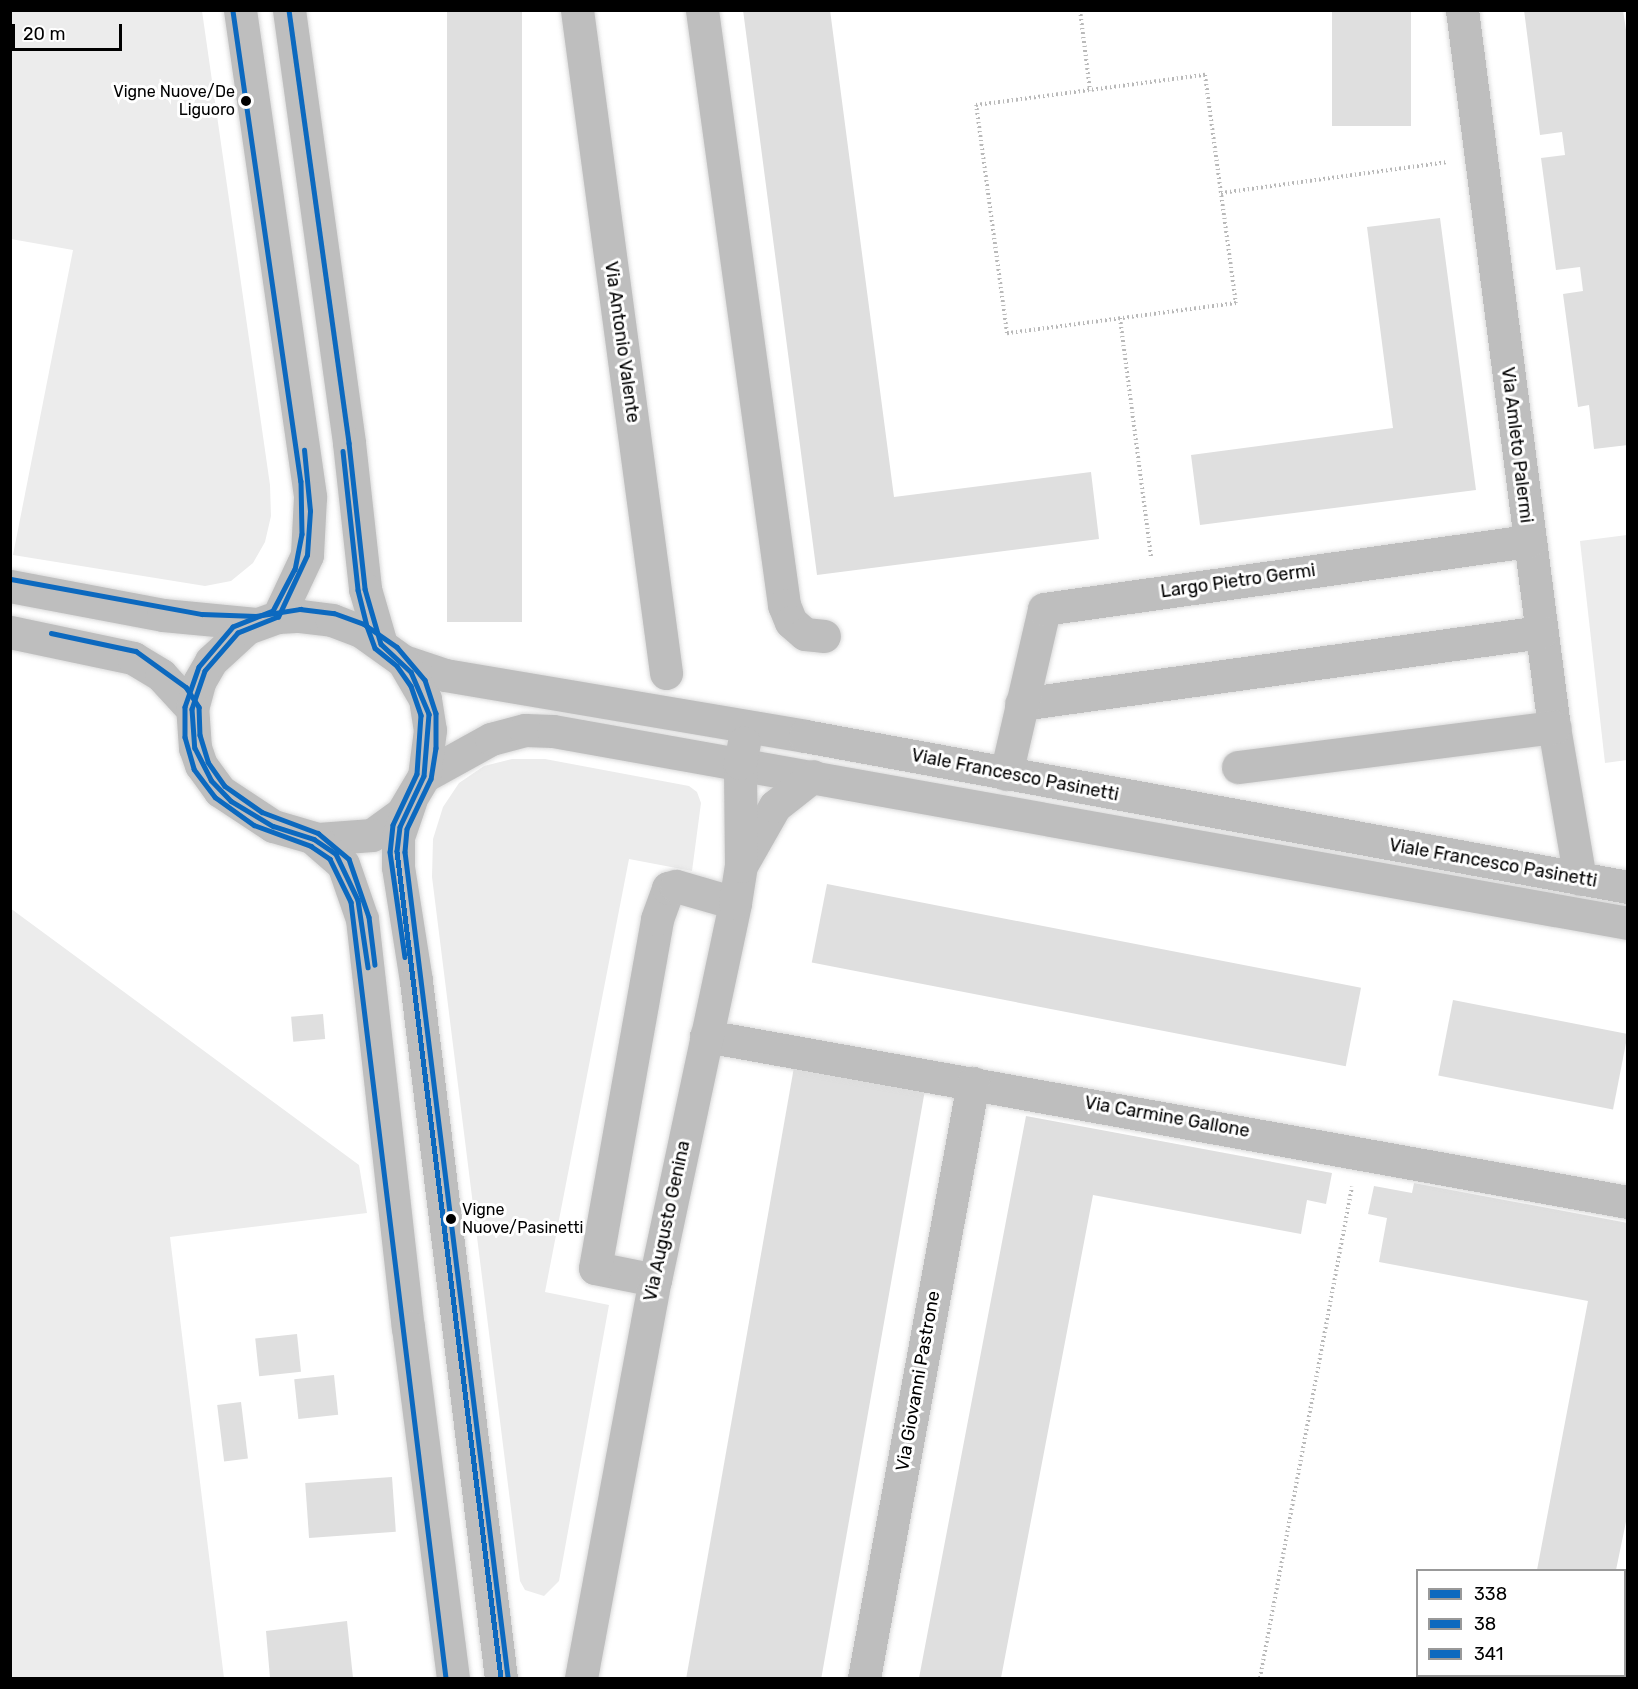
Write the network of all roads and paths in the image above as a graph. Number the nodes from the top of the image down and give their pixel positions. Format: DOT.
graph roads {
  1 [pos="240,10"];
  2 [pos="289,10"];
  3 [pos="577,10"];
  4 [pos="702,10"];
  5 [pos="1080,10"];
  6 [pos="1462,10"];
  7 [pos="1090,90"];
  8 [pos="1479,157"];
  9 [pos="1221,193"];
  10 [pos="1119,318"];
  11 [pos="1529,541"];
  12 [pos="10,586"];
  13 [pos="1156,593"];
  14 [pos="267,620"];
  15 [pos="10,632"];
  16 [pos="1541,632"];
  17 [pos="824,636"];
  18 [pos="392,653"];
  19 [pos="666,673"];
  20 [pos="1021,704"];
  21 [pos="192,709"];
  22 [pos="746,727"];
  23 [pos="1554,727"];
  24 [pos="740,763"];
  25 [pos="1238,767"];
  26 [pos="1006,774"];
  27 [pos="813,776"];
  28 [pos="417,789"];
  29 [pos="314,839"];
  30 [pos="741,866"];
  31 [pos="1580,879"];
  32 [pos="1628,887"];
  33 [pos="735,903"];
  34 [pos="1628,923"];
  35 [pos="706,1036"];
  36 [pos="973,1083"];
  37 [pos="1358,1151"];
  38 [pos="1628,1202"];
  39 [pos="655,1280"];
  40 [pos="453,1678"];
  41 [pos="501,1678"];
  42 [pos="581,1678"];
  43 [pos="864,1678"];
  44 [pos="1260,1678"];
  1 -- 14 [label="street"];
  2 -- 18 [label="street"];
  3 -- 19 [label="street, Via Antonio Valente"];
  4 -- 17 [label="street"];
  5 -- 7 [label="path"];
  6 -- 8 [label="street, Via Amleto Palermi"];
  7 -- 9 [label="path"];
  7 -- 10 [label="path"];
  8 -- 9 [label="path"];
  8 -- 11 [label="street, Via Amleto Palermi"];
  9 -- 10 [label="path"];
  10 -- 13 [label="path"];
  11 -- 13 [label="street, Largo Pietro Germi"];
  11 -- 16 [label="street, Via Amleto Palermi"];
  12 -- 14 [label="street, Viale Francesco Pasinetti"];
  13 -- 20 [label="street, Largo Pietro Germi"];
  14 -- 18 [label="street, Viale Francesco Pasinetti"];
  14 -- 21 [label="street"];
  15 -- 21 [label="street"];
  16 -- 20 [label="street"];
  16 -- 23 [label="street, Via Amleto Palermi"];
  18 -- 22 [label="street, Viale Francesco Pasinetti"];
  18 -- 28 [label="street"];
  20 -- 26 [label="street, Largo Pietro Germi"];
  21 -- 29 [label="street"];
  22 -- 24 [label="street, Via Augusto Genina"];
  22 -- 26 [label="street, Viale Francesco Pasinetti"];
  23 -- 25 [label="street"];
  23 -- 31 [label="street, Via Amleto Palermi"];
  24 -- 27 [label="street, Viale Francesco Pasinetti"];
  24 -- 28 [label="street, Viale Francesco Pasinetti"];
  24 -- 30 [label="street, Via Augusto Genina"];
  26 -- 31 [label="street, Viale Francesco Pasinetti"];
  27 -- 30 [label="street"];
  27 -- 34 [label="street, Viale Francesco Pasinetti"];
  28 -- 29 [label="street, Viale Francesco Pasinetti"];
  28 -- 41 [label="street"];
  29 -- 40 [label="street"];
  30 -- 33 [label="street, Via Augusto Genina"];
  31 -- 32 [label="street, Viale Francesco Pasinetti"];
  33 -- 35 [label="street, Via Augusto Genina"];
  33 -- 39 [label="street"];
  35 -- 36 [label="street, Via Carmine Gallone"];
  35 -- 39 [label="street, Via Augusto Genina"];
  36 -- 37 [label="street, Via Carmine Gallone"];
  36 -- 43 [label="street, Via Giovanni Pastrone"];
  37 -- 38 [label="street, Via Carmine Gallone"];
  37 -- 44 [label="path"];
  39 -- 42 [label="street, Via Augusto Genina"];
}
